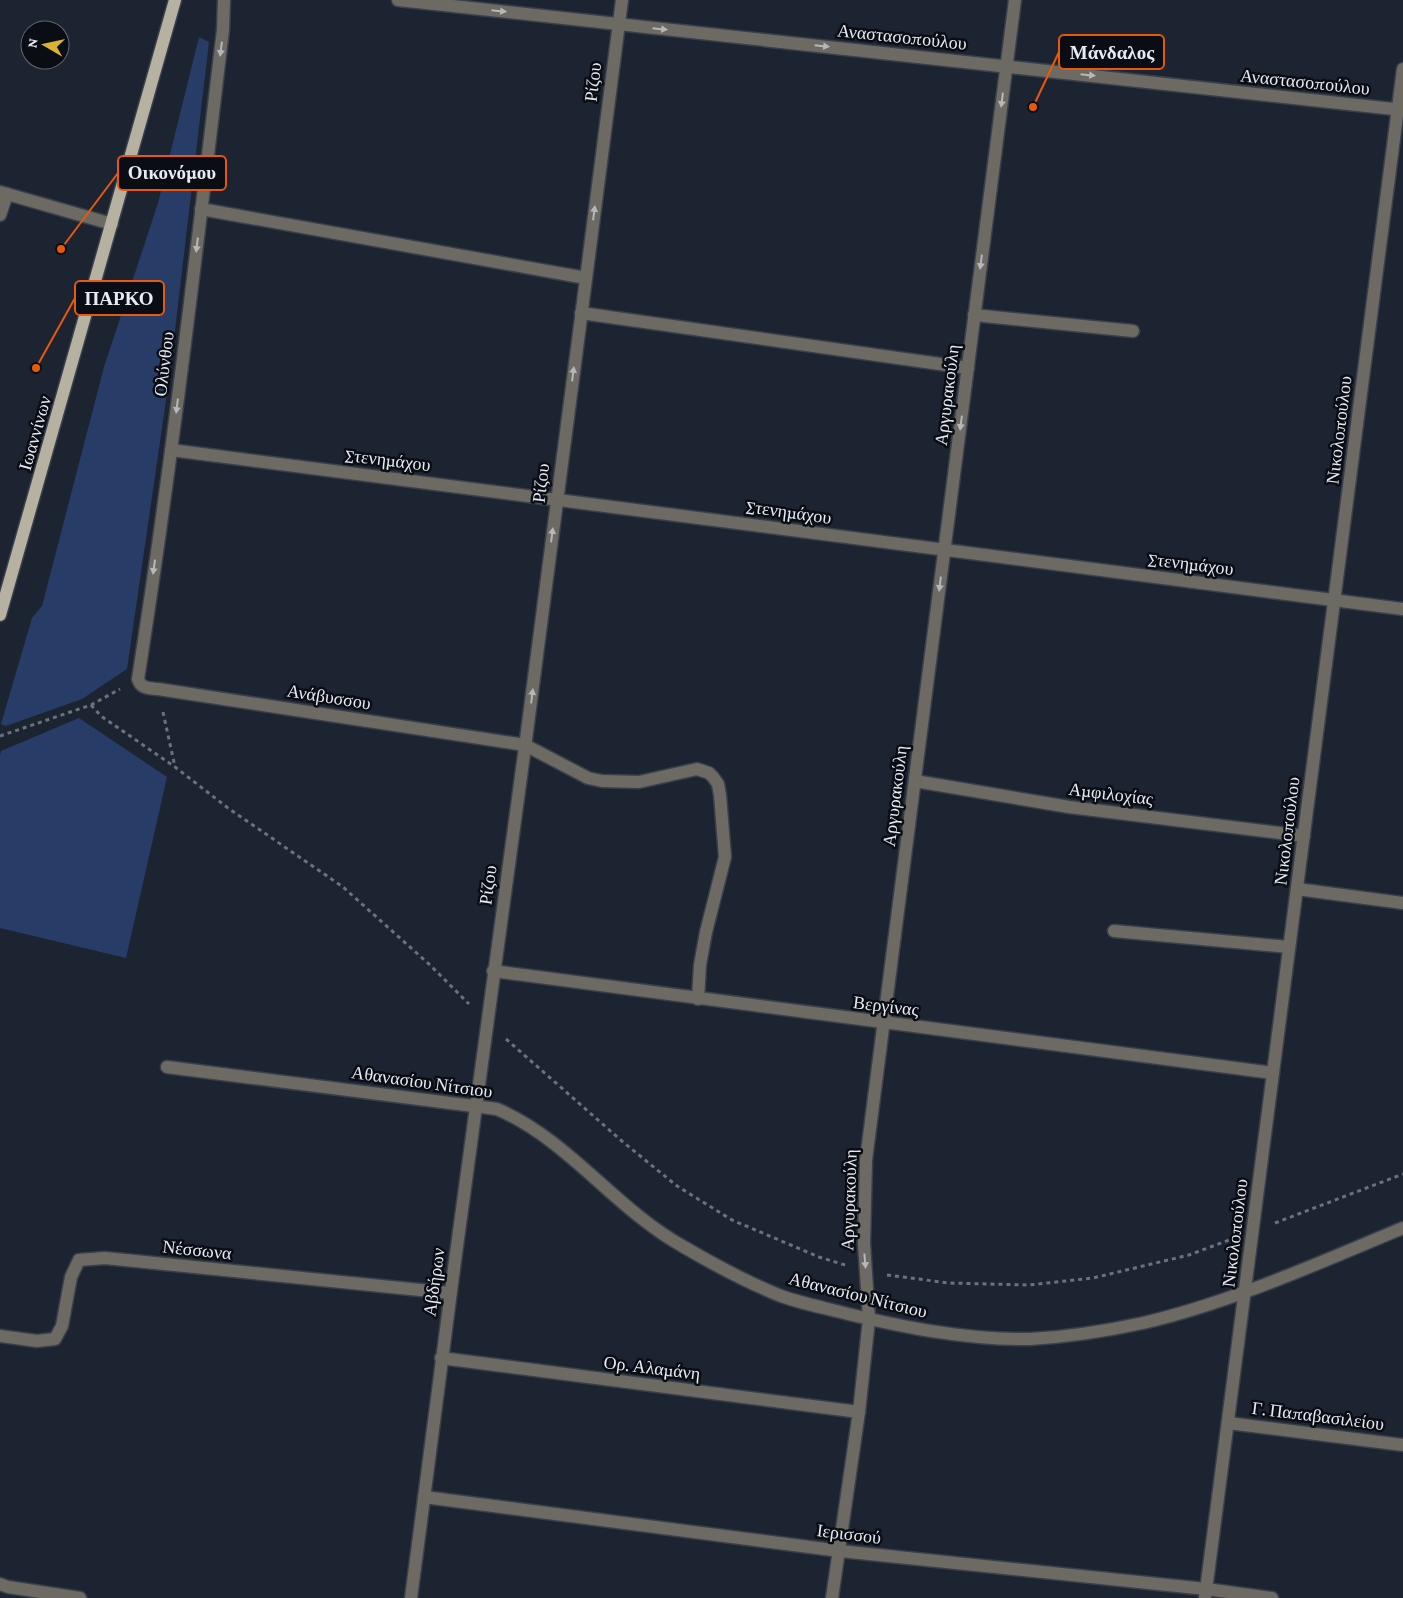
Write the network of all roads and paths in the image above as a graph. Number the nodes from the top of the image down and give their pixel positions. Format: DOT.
graph roads {
  1 [pos="175,0"];
  2 [pos="224,0"];
  3 [pos="398,0"];
  4 [pos="622,0"];
  5 [pos="1015,0"];
  6 [pos="618,24"];
  7 [pos="1006,66"];
  8 [pos="1403,69"];
  9 [pos="1400,110"];
  10 [pos="3,193"];
  11 [pos="201,209"];
  12 [pos="0,215"];
  13 [pos="112,224"];
  14 [pos="586,278"];
  15 [pos="581,313"];
  16 [pos="974,315"];
  17 [pos="1133,330"];
  18 [pos="968,368"];
  19 [pos="171,450"];
  20 [pos="557,499"];
  21 [pos="944,550"];
  22 [pos="1335,600"];
  23 [pos="1403,609"];
  24 [pos="0,615"];
  25 [pos="139,672"];
  26 [pos="158,690"];
  27 [pos="91,705"];
  28 [pos="0,736"];
  29 [pos="525,745"];
  30 [pos="175,767"];
  31 [pos="915,781"];
  32 [pos="1304,836"];
  33 [pos="1297,890"];
  34 [pos="1403,903"];
  35 [pos="1114,931"];
  36 [pos="1289,947"];
  37 [pos="493,971"];
  38 [pos="698,999"];
  39 [pos="487,1022"];
  40 [pos="883,1023"];
  41 [pos="167,1067"];
  42 [pos="1273,1073"];
  43 [pos="477,1106"];
  44 [pos="1403,1174"];
  45 [pos="1403,1228"];
  46 [pos="1253,1231"];
  47 [pos="866,1272"];
  48 [pos="450,1293"];
  49 [pos="1245,1293"];
  50 [pos="870,1319"];
  51 [pos="0,1336"];
  52 [pos="441,1358"];
  53 [pos="859,1412"];
  54 [pos="1228,1422"];
  55 [pos="1403,1445"];
  56 [pos="424,1497"];
  57 [pos="840,1551"];
  58 [pos="0,1584"];
  59 [pos="1206,1594"];
  60 [pos="80,1598"];
  61 [pos="411,1598"];
  62 [pos="832,1598"];
  63 [pos="1272,1598"];
  1 -- 13 [label="main road, Ιωαννίνων"];
  2 -- 11 [label="street, Ολύνθου, one-way"];
  3 -- 6 [label="street, Αναστασοπούλου, one-way"];
  4 -- 6 [label="street, Ρίζου"];
  5 -- 7 [label="street, Αργυρακούλη"];
  6 -- 7 [label="street, Αναστασοπούλου, one-way"];
  14 -- 6 [label="street, Ρίζου, one-way"];
  7 -- 9 [label="street, Αναστασοπούλου, one-way"];
  7 -- 16 [label="street, Αργυρακούλη, one-way"];
  8 -- 9 [label="street, Νικολοπούλου"];
  9 -- 22 [label="street, Νικολοπούλου"];
  10 -- 12 [label="street"];
  10 -- 13 [label="street"];
  11 -- 14 [label="street"];
  11 -- 19 [label="street, Ολύνθου, one-way"];
  13 -- 24 [label="main road, Ιωαννίνων"];
  14 -- 15 [label="street, Ρίζου"];
  15 -- 18 [label="street"];
  20 -- 15 [label="street, Ρίζου, one-way"];
  16 -- 17 [label="street"];
  16 -- 18 [label="street, Αργυρακούλη"];
  18 -- 21 [label="street, Αργυρακούλη, one-way"];
  19 -- 20 [label="street, Στενημάχου"];
  19 -- 25 [label="street, Ολύνθου, one-way"];
  20 -- 21 [label="street, Στενημάχου"];
  29 -- 20 [label="street, Ρίζου, one-way"];
  21 -- 22 [label="street, Στενημάχου"];
  21 -- 31 [label="street, Αργυρακούλη, one-way"];
  22 -- 23 [label="street, Στενημάχου"];
  22 -- 32 [label="street, Νικολοπούλου"];
  25 -- 26 [label="street, Ανάβυσσου"];
  25 -- 27 [label="path"];
  26 -- 29 [label="street, Ανάβυσσου"];
  26 -- 30 [label="path"];
  27 -- 28 [label="path"];
  27 -- 30 [label="path"];
  29 -- 37 [label="street, Ρίζου"];
  29 -- 38 [label="street, Ανάβυσσου"];
  30 -- 39 [label="path"];
  31 -- 32 [label="street, Αμφιλοχίας"];
  31 -- 40 [label="street, Αργυρακούλη"];
  32 -- 33 [label="street, Νικολοπούλου"];
  33 -- 34 [label="street"];
  33 -- 36 [label="street, Νικολοπούλου"];
  35 -- 36 [label="street"];
  36 -- 42 [label="street, Νικολοπούλου"];
  37 -- 38 [label="street, Βεργίνας"];
  37 -- 39 [label="street, Αβδήρων"];
  38 -- 40 [label="street, Βεργίνας"];
  39 -- 43 [label="street, Αβδήρων"];
  39 -- 47 [label="path"];
  40 -- 42 [label="street, Βεργίνας"];
  40 -- 47 [label="street, Αργυρακούλη, one-way"];
  41 -- 43 [label="street, Αθανασίου Νίτσιου"];
  42 -- 46 [label="street, Νικολοπούλου"];
  43 -- 48 [label="street, Αβδήρων"];
  43 -- 50 [label="street, Αθανασίου Νίτσιου"];
  44 -- 46 [label="path"];
  45 -- 49 [label="street, Αθανασίου Νίτσιου"];
  46 -- 47 [label="path"];
  46 -- 49 [label="street, Νικολοπούλου"];
  47 -- 50 [label="street, Αργυρακούλη"];
  48 -- 51 [label="street, Νέσσωνα"];
  48 -- 52 [label="street, Αβδήρων"];
  49 -- 50 [label="street, Αθανασίου Νίτσιου"];
  49 -- 54 [label="street, Νικολοπούλου"];
  50 -- 53 [label="street, Αργυρακούλη"];
  52 -- 53 [label="street, Ορ. Αλαμάνη"];
  52 -- 56 [label="street, Αβδήρων"];
  53 -- 57 [label="street, Αργυρακούλη"];
  54 -- 55 [label="street, Γ. Παπαβασιλείου"];
  54 -- 59 [label="street, Νικολοπούλου"];
  56 -- 57 [label="street, Ιερισσού"];
  56 -- 61 [label="street, Αβδήρων"];
  57 -- 59 [label="street, Ιερισσού"];
  57 -- 62 [label="street, Αργυρακούλη"];
  58 -- 60 [label="street"];
  59 -- 63 [label="street, Ιερισσού"];
}
